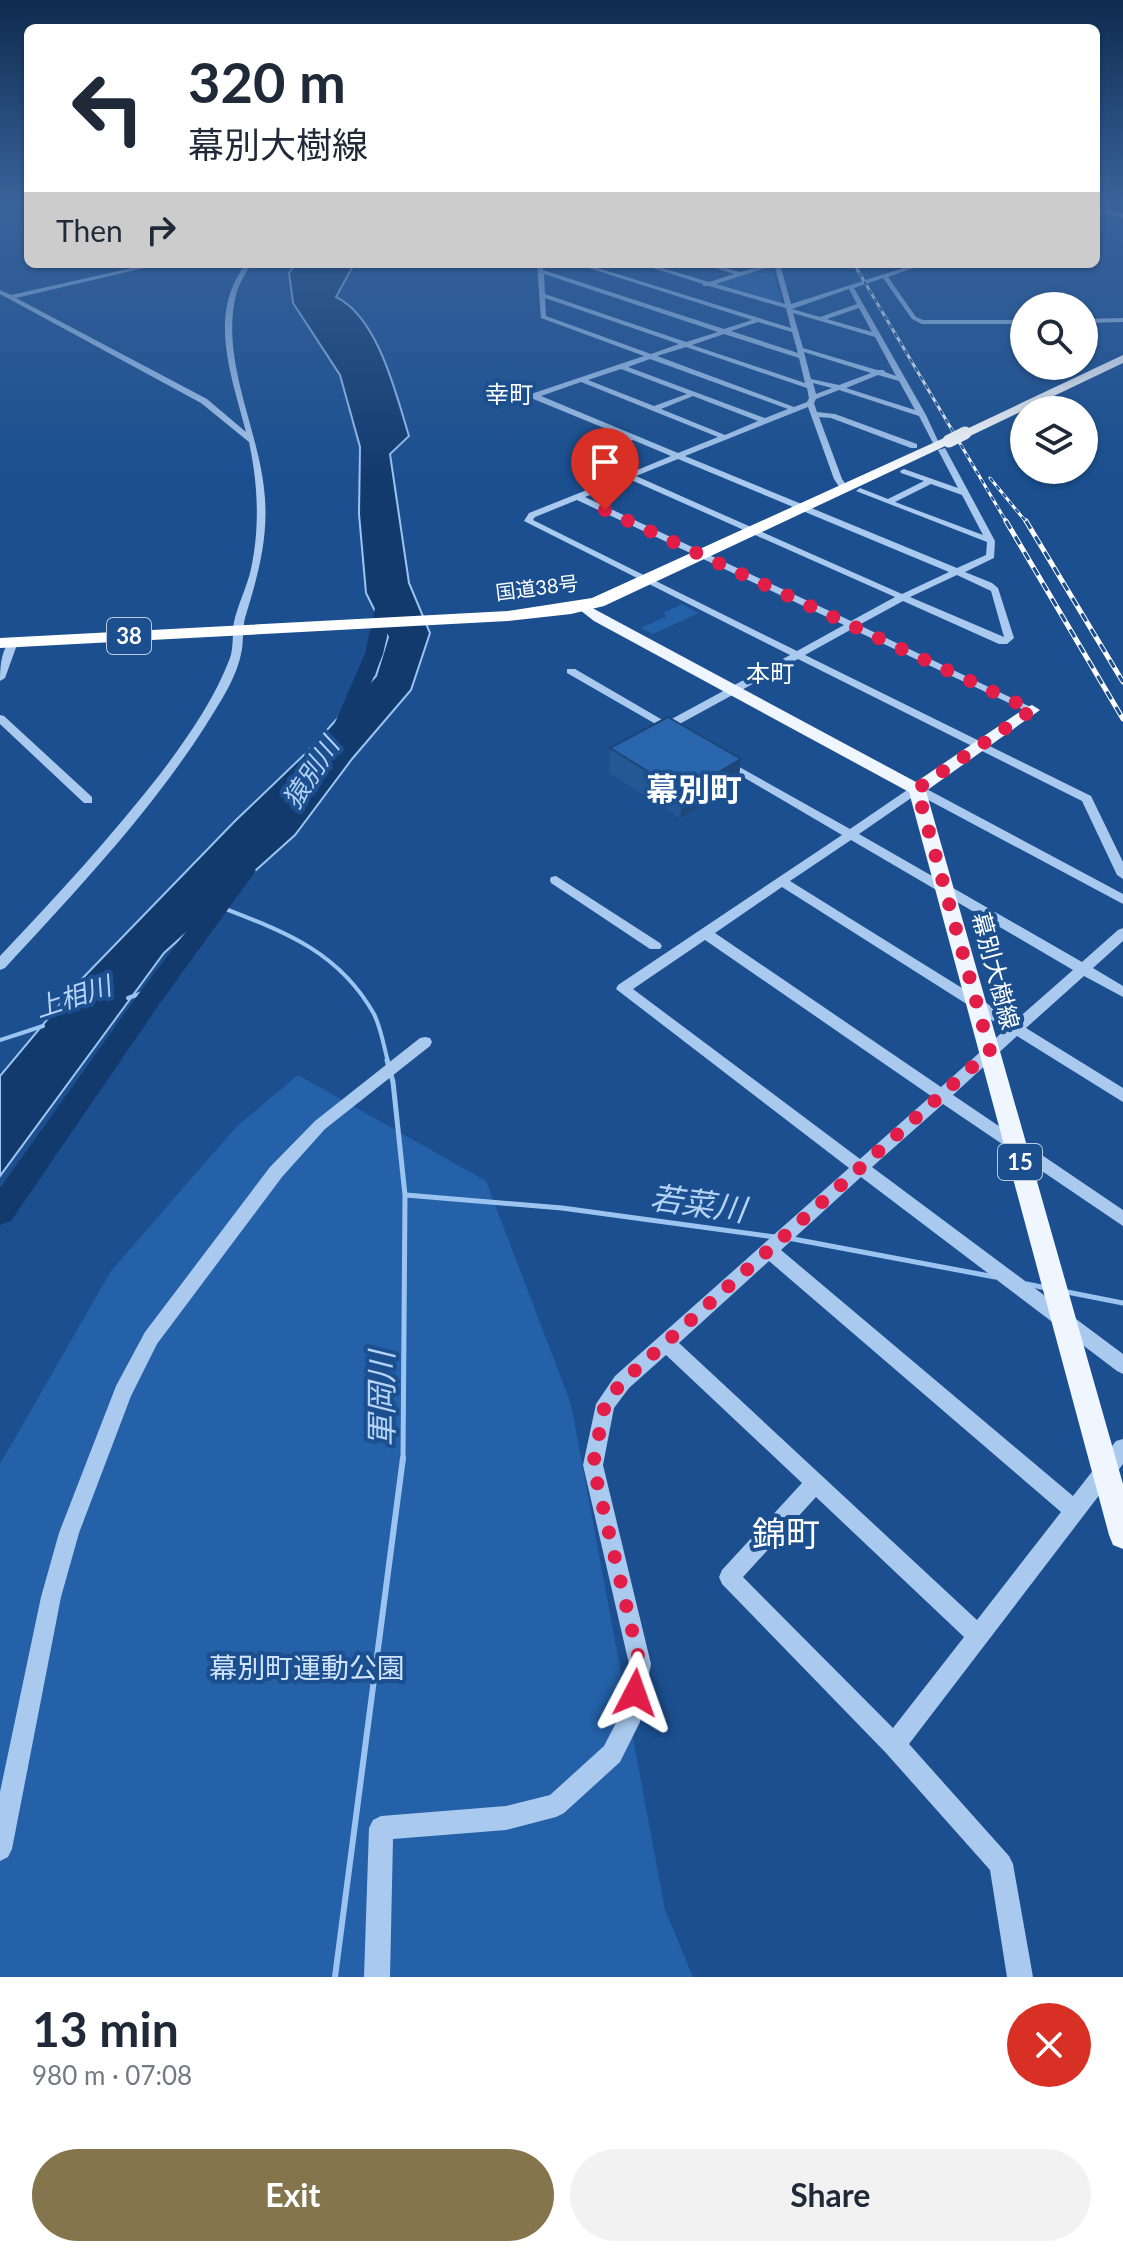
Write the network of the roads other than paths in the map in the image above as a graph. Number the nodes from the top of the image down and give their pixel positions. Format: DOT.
graph roads {
  1 [pos="14,296"];
  2 [pos="233,296"];
  3 [pos="541,296"];
  4 [pos="545,296"];
  5 [pos="614,296"];
  6 [pos="667,296"];
  7 [pos="681,296"];
  8 [pos="749,296"];
  9 [pos="786,296"];
  10 [pos="825,296"];
  11 [pos="856,296"];
  12 [pos="899,296"];
  13 [pos="11,297"];
  14 [pos="662,298"];
  15 [pos="0,300"];
  16 [pos="651,301"];
  17 [pos="640,305"];
  18 [pos="861,305"];
  19 [pos="628,308"];
  20 [pos="789,308"];
  21 [pos="616,312"];
  22 [pos="605,315"];
  23 [pos="593,319"];
  24 [pos="820,319"];
  25 [pos="1123,320"];
  26 [pos="755,321"];
  27 [pos="1098,321"];
  28 [pos="1010,322"];
  29 [pos="581,323"];
  30 [pos="569,327"];
  31 [pos="794,330"];
  32 [pos="721,332"];
  33 [pos="878,336"];
  34 [pos="686,344"];
  35 [pos="801,353"];
  36 [pos="650,356"];
  37 [pos="1123,359"];
  38 [pos="620,366"];
  39 [pos="893,367"];
  40 [pos="760,370"];
  41 [pos="878,373"];
  42 [pos="747,374"];
  43 [pos="735,379"];
  44 [pos="581,380"];
  45 [pos="902,380"];
  46 [pos="723,383"];
  47 [pos="809,384"];
  48 [pos="840,388"];
  49 [pos="694,394"];
  50 [pos="812,400"];
  51 [pos="654,409"];
  52 [pos="794,409"];
  53 [pos="816,414"];
  54 [pos="922,415"];
  55 [pos="765,421"];
  56 [pos="634,437"];
  57 [pos="724,437"];
  58 [pos="253,442"];
  59 [pos="942,444"];
  60 [pos="914,446"];
  61 [pos="678,456"];
  62 [pos="904,471"];
  63 [pos="628,475"];
  64 [pos="930,481"];
  65 [pos="853,490"];
  66 [pos="964,493"];
  67 [pos="576,496"];
  68 [pos="888,502"];
  69 [pos="804,508"];
  70 [pos="755,531"];
  71 [pos="991,541"];
  72 [pos="702,556"];
  73 [pos="959,573"];
  74 [pos="645,581"];
  75 [pos="903,597"];
  76 [pos="583,607"];
  77 [pos="850,625"];
  78 [pos="249,630"];
  79 [pos="7,643"];
  80 [pos="794,656"];
  81 [pos="571,671"];
  82 [pos="0,678"];
  83 [pos="733,689"];
  84 [pos="1032,710"];
  85 [pos="0,718"];
  86 [pos="668,726"];
  87 [pos="685,738"];
  88 [pos="978,747"];
  89 [pos="712,754"];
  90 [pos="917,789"];
  91 [pos="88,800"];
  92 [pos="850,834"];
  93 [pos="1123,875"];
  94 [pos="556,880"];
  95 [pos="781,881"];
  96 [pos="945,887"];
  97 [pos="1123,900"];
  98 [pos="705,933"];
  99 [pos="1123,933"];
  100 [pos="655,946"];
  101 [pos="0,965"];
  102 [pos="1082,969"];
  103 [pos="1123,992"];
  104 [pos="976,1004"];
  105 [pos="1015,1028"];
  106 [pos="425,1042"];
  107 [pos="990,1051"];
  108 [pos="942,1095"];
  109 [pos="1123,1096"];
  110 [pos="1015,1144"];
  111 [pos="860,1168"];
  112 [pos="1123,1219"];
  113 [pos="769,1250"];
  114 [pos="1062,1318"];
  115 [pos="667,1344"];
  116 [pos="1123,1365"];
  117 [pos="1123,1448"];
  118 [pos="1105,1471"];
  119 [pos="815,1484"];
  120 [pos="1073,1509"];
  121 [pos="1123,1535"];
  122 [pos="978,1635"];
  123 [pos="894,1745"];
  124 [pos="0,1849"];
  125 [pos="377,1977"];
  126 [pos="1020,1977"];
  1 -- 13 [label="street"];
  2 -- 58 [label="street"];
  3 -- 30 [label="street"];
  4 -- 22 [label="street"];
  5 -- 17 [label="street"];
  6 -- 14 [label="street"];
  7 -- 26 [label="street"];
  8 -- 20 [label="street"];
  9 -- 20 [label="street"];
  10 -- 20 [label="street"];
  11 -- 18 [label="street"];
  12 -- 28 [label="street"];
  13 -- 15 [label="street"];
  13 -- 58 [label="street"];
  16 -- 17 [label="street"];
  17 -- 19 [label="street"];
  17 -- 32 [label="street"];
  18 -- 24 [label="street"];
  18 -- 33 [label="street"];
  20 -- 24 [label="street"];
  20 -- 31 [label="street"];
  21 -- 22 [label="street"];
  22 -- 23 [label="street"];
  22 -- 34 [label="street"];
  24 -- 31 [label="street"];
  24 -- 33 [label="street"];
  25 -- 27 [label="street"];
  26 -- 31 [label="street"];
  26 -- 32 [label="street"];
  29 -- 30 [label="street"];
  30 -- 36 [label="street"];
  31 -- 35 [label="street"];
  32 -- 34 [label="street"];
  32 -- 35 [label="street"];
  33 -- 39 [label="street"];
  34 -- 36 [label="street"];
  34 -- 40 [label="street"];
  35 -- 41 [label="street"];
  35 -- 47 [label="street"];
  36 -- 38 [label="street"];
  36 -- 46 [label="street"];
  37 -- 59 [label="highway, 国道38号 / 38, bridge"];
  38 -- 44 [label="street"];
  38 -- 49 [label="street"];
  39 -- 41 [label="street"];
  39 -- 45 [label="street"];
  40 -- 42 [label="street"];
  40 -- 47 [label="street"];
  41 -- 45 [label="street"];
  41 -- 48 [label="street"];
  43 -- 46 [label="street"];
  44 -- 51 [label="street"];
  44 -- 56 [label="street"];
  45 -- 54 [label="street"];
  46 -- 49 [label="street"];
  46 -- 52 [label="street"];
  47 -- 48 [label="street"];
  47 -- 50 [label="street"];
  48 -- 50 [label="street"];
  48 -- 54 [label="street"];
  49 -- 51 [label="street"];
  49 -- 55 [label="street"];
  50 -- 52 [label="street"];
  50 -- 53 [label="street"];
  51 -- 57 [label="street"];
  52 -- 55 [label="street"];
  53 -- 60 [label="street"];
  53 -- 65 [label="street"];
  54 -- 59 [label="street"];
  55 -- 57 [label="street"];
  56 -- 61 [label="street"];
  56 -- 63 [label="street"];
  57 -- 61 [label="street"];
  58 -- 78 [label="street"];
  59 -- 65 [label="highway, 国道38号 / 38"];
  59 -- 66 [label="street"];
  61 -- 63 [label="street"];
  61 -- 69 [label="street"];
  62 -- 64 [label="street"];
  63 -- 67 [label="street"];
  63 -- 70 [label="street"];
  64 -- 66 [label="street"];
  64 -- 68 [label="street"];
  65 -- 68 [label="street"];
  65 -- 69 [label="highway, 国道38号 / 38"];
  66 -- 71 [label="street"];
  67 -- 72 [label="street"];
  67 -- 74 [label="street"];
  68 -- 71 [label="street"];
  69 -- 70 [label="highway, 国道38号 / 38"];
  69 -- 73 [label="street"];
  70 -- 72 [label="highway, 国道38号 / 38"];
  70 -- 75 [label="street"];
  71 -- 73 [label="street"];
  72 -- 74 [label="highway, 国道38号 / 38"];
  72 -- 77 [label="street"];
  73 -- 75 [label="street"];
  73 -- 75 [label="street"];
  74 -- 76 [label="highway, 国道38号 / 38"];
  74 -- 80 [label="street"];
  75 -- 77 [label="street"];
  76 -- 78 [label="highway, 国道38号 / 38"];
  76 -- 83 [label="main road"];
  77 -- 80 [label="street"];
  77 -- 84 [label="street"];
  78 -- 79 [label="highway, 国道38号 / 38"];
  78 -- 101 [label="street"];
  79 -- 82 [label="street"];
  80 -- 83 [label="street"];
  80 -- 88 [label="street"];
  81 -- 86 [label="street"];
  83 -- 86 [label="street"];
  83 -- 90 [label="main road"];
  84 -- 88 [label="main road"];
  85 -- 91 [label="street"];
  86 -- 87 [label="street"];
  88 -- 90 [label="main road"];
  88 -- 93 [label="street"];
  89 -- 92 [label="street"];
  90 -- 92 [label="street"];
  90 -- 96 [label="main road, 幕別大樹線 / 15"];
  90 -- 97 [label="street"];
  92 -- 95 [label="street"];
  92 -- 96 [label="street"];
  94 -- 100 [label="street"];
  95 -- 98 [label="street"];
  95 -- 104 [label="street"];
  96 -- 102 [label="street"];
  96 -- 104 [label="main road, 幕別大樹線 / 15"];
  98 -- 108 [label="street"];
  98 -- 111 [label="street"];
  99 -- 102 [label="street"];
  102 -- 103 [label="street"];
  102 -- 105 [label="street"];
  104 -- 105 [label="street"];
  104 -- 107 [label="main road, 幕別大樹線 / 15"];
  105 -- 107 [label="street"];
  105 -- 109 [label="street"];
  106 -- 124 [label="street"];
  107 -- 108 [label="street"];
  107 -- 110 [label="main road, 幕別大樹線 / 15"];
  108 -- 110 [label="street"];
  108 -- 111 [label="street"];
  110 -- 112 [label="street"];
  110 -- 114 [label="main road, 幕別大樹線 / 15"];
  111 -- 113 [label="street"];
  111 -- 114 [label="street"];
  113 -- 115 [label="street"];
  113 -- 120 [label="street"];
  114 -- 116 [label="street"];
  114 -- 118 [label="main road, 幕別大樹線 / 15"];
  115 -- 119 [label="street"];
  115 -- 125 [label="street"];
  117 -- 118 [label="street"];
  118 -- 120 [label="street"];
  118 -- 121 [label="main road, 幕別大樹線 / 15"];
  119 -- 122 [label="street"];
  119 -- 123 [label="street"];
  120 -- 122 [label="street"];
  122 -- 123 [label="street"];
  123 -- 126 [label="street"];
}
